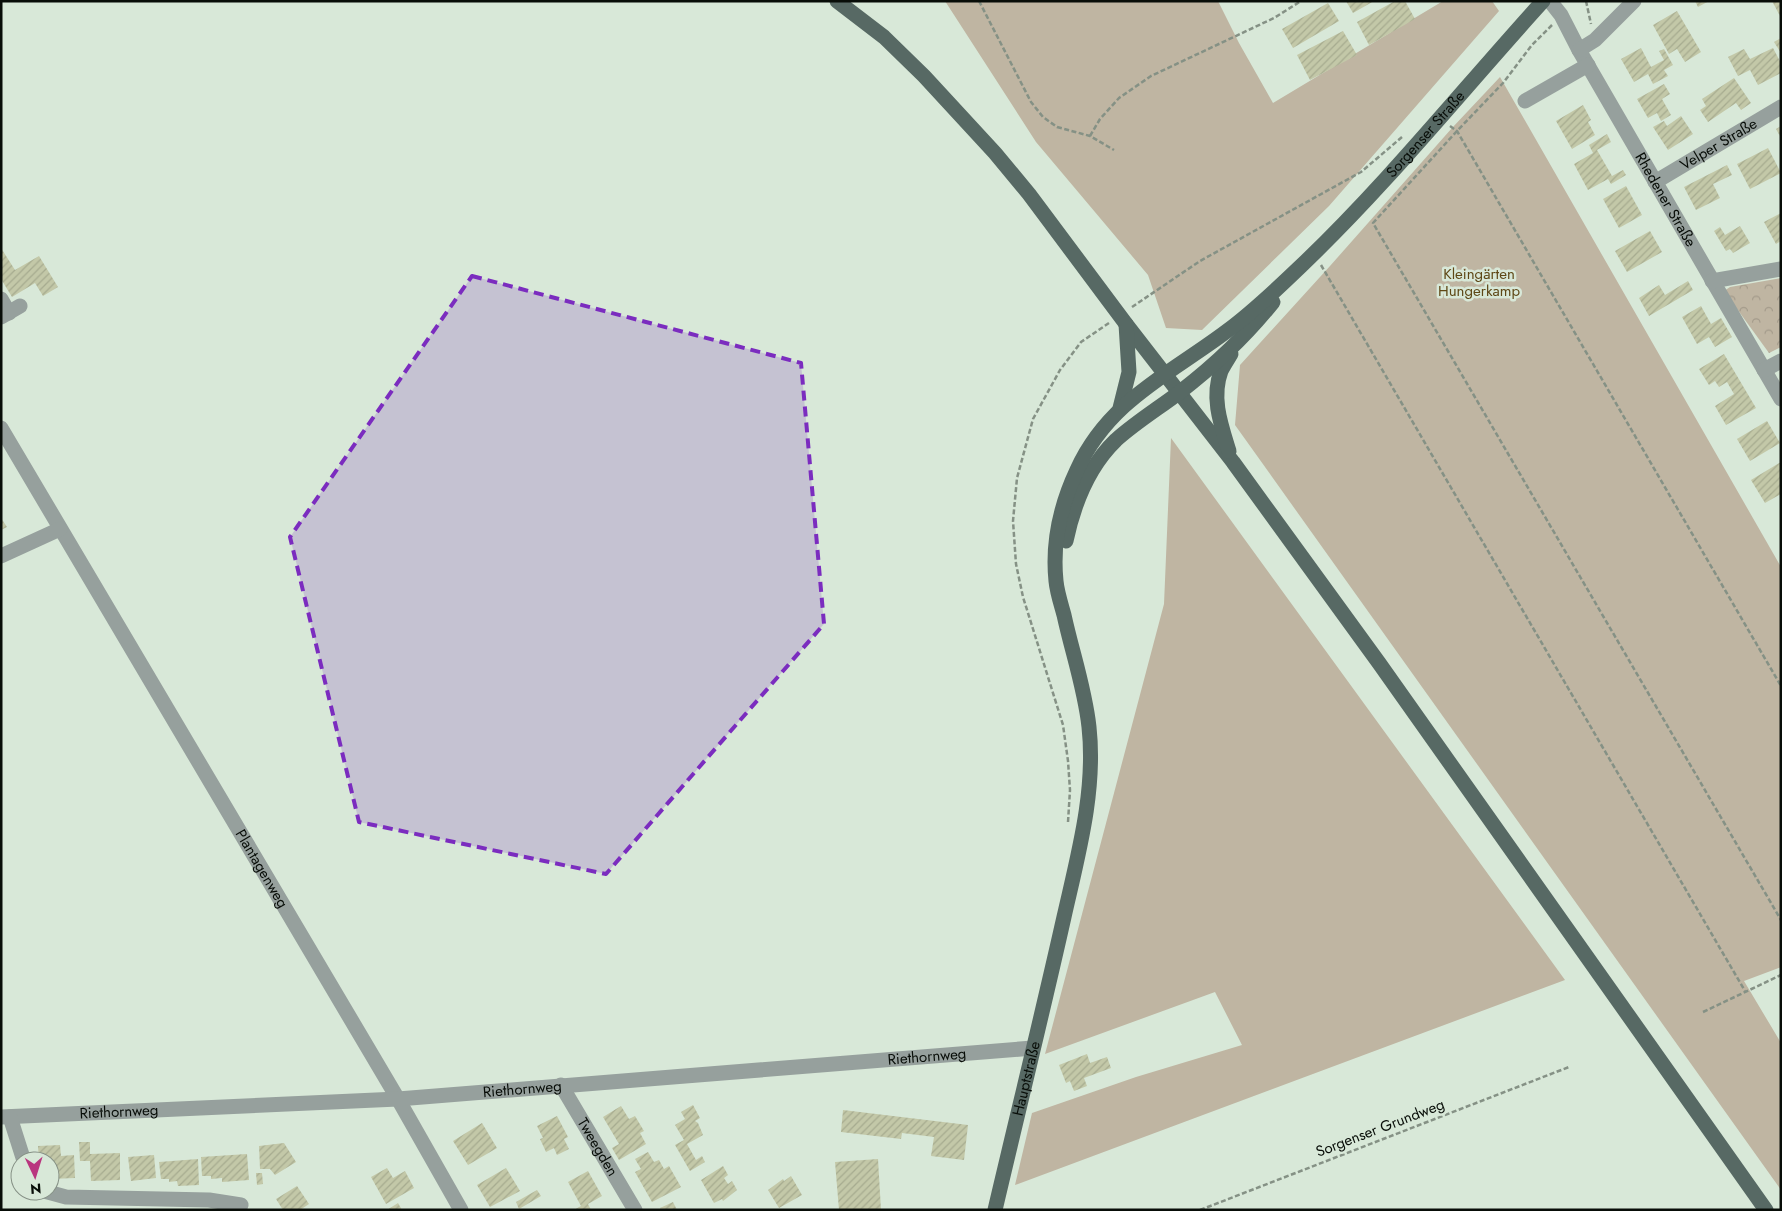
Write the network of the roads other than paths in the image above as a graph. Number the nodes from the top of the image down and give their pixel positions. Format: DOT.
graph roads {
  1 [pos="838,1"];
  2 [pos="1543,1"];
  3 [pos="1550,1"];
  4 [pos="1634,1"];
  5 [pos="1579,50"];
  6 [pos="1588,65"];
  7 [pos="1525,101"];
  8 [pos="1781,107"];
  9 [pos="1655,182"];
  10 [pos="1309,258"];
  11 [pos="1781,269"];
  12 [pos="1712,281"];
  13 [pos="1,299"];
  14 [pos="10,312"];
  15 [pos="1126,324"];
  16 [pos="1238,343"];
  17 [pos="1781,361"];
  18 [pos="1764,370"];
  19 [pos="1165,374"];
  20 [pos="1180,393"];
  21 [pos="1781,399"];
  22 [pos="1120,408"];
  23 [pos="1,428"];
  24 [pos="1233,462"];
  25 [pos="60,529"];
  26 [pos="1,556"];
  27 [pos="1065,622"];
  28 [pos="1033,1048"];
  29 [pos="561,1086"];
  30 [pos="398,1099"];
  31 [pos="6,1117"];
  32 [pos="20,1151"];
  33 [pos="60,1195"];
  34 [pos="241,1205"];
  35 [pos="462,1210"];
  36 [pos="635,1210"];
  37 [pos="995,1210"];
  38 [pos="1766,1210"];
  1 -- 15 [label="main road"];
  2 -- 10 [label="main road, Sorgenser Straße"];
  3 -- 5 [label="street, Rhedener Straße"];
  4 -- 5 [label="street"];
  5 -- 6 [label="street, Rhedener Straße"];
  6 -- 7 [label="street"];
  6 -- 9 [label="street, Rhedener Straße"];
  8 -- 9 [label="street, Velper Straße"];
  9 -- 12 [label="street, Rhedener Straße"];
  10 -- 16 [label="main road"];
  10 -- 19 [label="main road"];
  11 -- 12 [label="street"];
  12 -- 18 [label="street, Rhedener Straße"];
  13 -- 14 [label="street"];
  15 -- 19 [label="main road"];
  15 -- 22 [label="main road"];
  16 -- 20 [label="main road"];
  16 -- 24 [label="main road"];
  17 -- 18 [label="street"];
  18 -- 21 [label="street, Rhedener Straße"];
  19 -- 20 [label="main road"];
  19 -- 22 [label="main road"];
  20 -- 24 [label="main road"];
  20 -- 27 [label="main road"];
  22 -- 27 [label="main road"];
  23 -- 25 [label="street, Plantagenweg"];
  24 -- 38 [label="main road"];
  25 -- 26 [label="street"];
  25 -- 30 [label="street, Plantagenweg"];
  27 -- 28 [label="main road, Hauptstraße"];
  28 -- 29 [label="street, Riethornweg"];
  28 -- 37 [label="main road, Hauptstraße"];
  29 -- 30 [label="street, Riethornweg"];
  29 -- 36 [label="street, Tweegden"];
  30 -- 31 [label="street, Riethornweg"];
  30 -- 35 [label="street, Plantagenweg"];
  31 -- 32 [label="street, Riethornweg"];
  33 -- 34 [label="street"];
}
